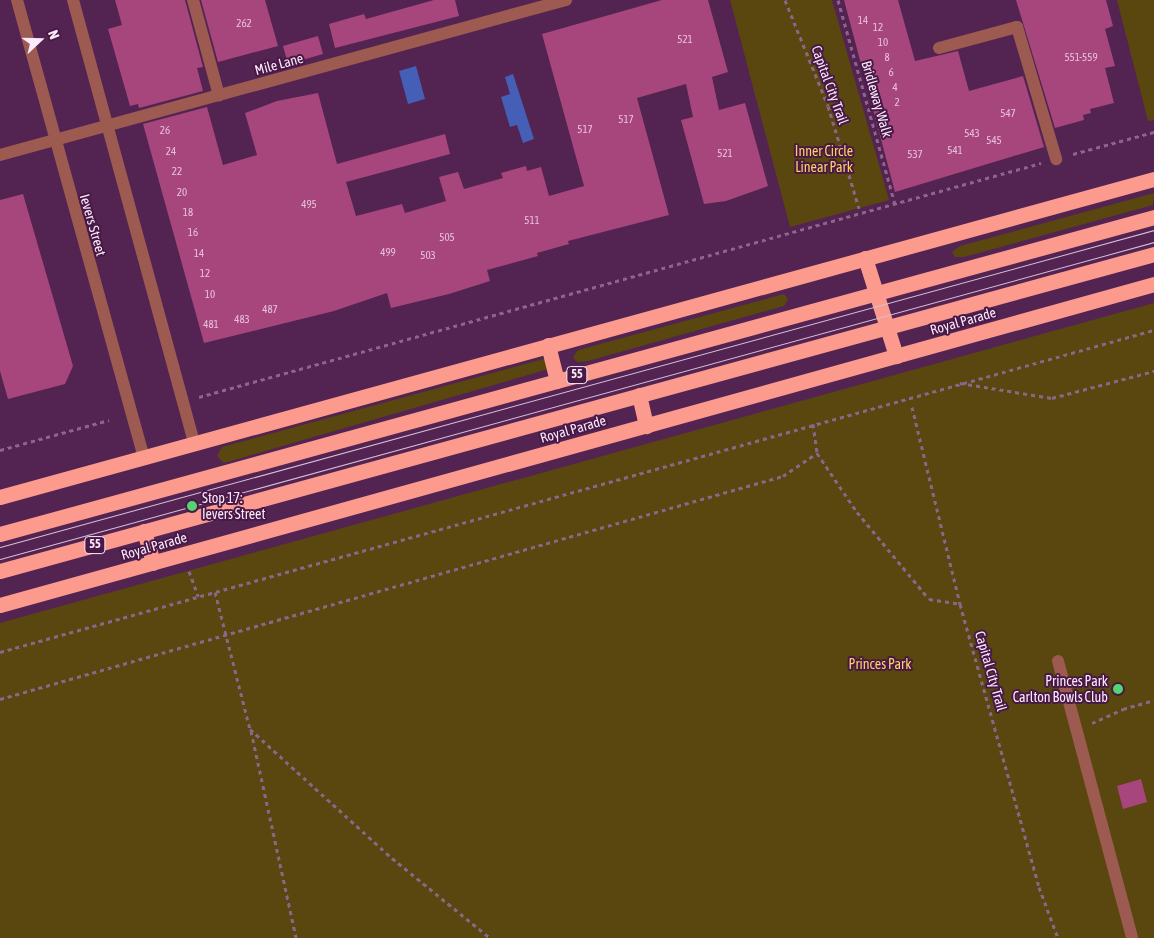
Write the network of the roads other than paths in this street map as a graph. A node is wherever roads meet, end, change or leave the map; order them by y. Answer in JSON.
{"nodes":[{"id":1,"x":17,"y":0,"type":"edge"},
{"id":2,"x":73,"y":0,"type":"edge"},
{"id":3,"x":193,"y":0,"type":"edge"},
{"id":4,"x":566,"y":0,"type":"edge"},
{"id":5,"x":939,"y":48,"type":"dead end"},
{"id":6,"x":219,"y":96,"type":"junction"},
{"id":7,"x":106,"y":127,"type":"junction"},
{"id":8,"x":53,"y":141,"type":"junction"},
{"id":9,"x":0,"y":155,"type":"edge"},
{"id":10,"x":1056,"y":159,"type":"road end"},
{"id":11,"x":1154,"y":179,"type":"edge"},
{"id":12,"x":1154,"y":217,"type":"edge"},
{"id":13,"x":1154,"y":254,"type":"edge"},
{"id":14,"x":865,"y":258,"type":"junction"},
{"id":15,"x":1154,"y":284,"type":"edge"},
{"id":16,"x":876,"y":293,"type":"junction"},
{"id":17,"x":887,"y":327,"type":"junction"},
{"id":18,"x":548,"y":345,"type":"junction"},
{"id":19,"x":896,"y":356,"type":"junction"},
{"id":20,"x":557,"y":381,"type":"junction"},
{"id":21,"x":639,"y":395,"type":"junction"},
{"id":22,"x":646,"y":426,"type":"junction"},
{"id":23,"x":194,"y":443,"type":"junction"},
{"id":24,"x":144,"y":457,"type":"junction"},
{"id":25,"x":0,"y":497,"type":"edge"},
{"id":26,"x":144,"y":531,"type":"junction"},
{"id":27,"x":0,"y":534,"type":"edge"},
{"id":28,"x":153,"y":563,"type":"junction"},
{"id":29,"x":0,"y":571,"type":"edge"},
{"id":30,"x":0,"y":605,"type":"edge"},
{"id":31,"x":1058,"y":661,"type":"dead end"},
{"id":32,"x":1132,"y":938,"type":"edge"}],
"edges":[{"from":1,"to":8,"type":"street","name":"Ievers Street"},
{"from":2,"to":7,"type":"street"},
{"from":3,"to":6,"type":"street"},
{"from":4,"to":6,"type":"street","name":"Mile Lane"},
{"from":5,"to":10,"type":"street"},
{"from":6,"to":7,"type":"street","name":"Mile Lane"},
{"from":7,"to":8,"type":"street","name":"Mile Lane"},
{"from":7,"to":23,"type":"street"},
{"from":8,"to":9,"type":"street","name":"Mile Lane"},
{"from":8,"to":24,"type":"street","name":"Ievers Street"},
{"from":11,"to":14,"type":"highway"},
{"from":12,"to":16,"type":"highway","number":"55"},
{"from":13,"to":17,"type":"highway","name":"Royal Parade","number":"55"},
{"from":14,"to":16,"type":"highway"},
{"from":14,"to":18,"type":"highway"},
{"from":15,"to":19,"type":"highway","name":"Royal Parade","number":"55"},
{"from":16,"to":17,"type":"highway"},
{"from":16,"to":20,"type":"highway","number":"55"},
{"from":17,"to":19,"type":"highway"},
{"from":17,"to":21,"type":"highway","name":"Royal Parade","number":"55"},
{"from":18,"to":20,"type":"highway"},
{"from":18,"to":23,"type":"highway"},
{"from":19,"to":22,"type":"highway","name":"Royal Parade","number":"55"},
{"from":20,"to":27,"type":"highway","number":"55"},
{"from":21,"to":22,"type":"highway"},
{"from":21,"to":26,"type":"highway","name":"Royal Parade","number":"55"},
{"from":22,"to":28,"type":"highway","name":"Royal Parade","number":"55"},
{"from":23,"to":24,"type":"highway"},
{"from":24,"to":25,"type":"highway"},
{"from":26,"to":28,"type":"highway"},
{"from":26,"to":29,"type":"highway","name":"Royal Parade","number":"55"},
{"from":28,"to":30,"type":"highway","name":"Royal Parade","number":"55"},
{"from":31,"to":32,"type":"street"}]}
